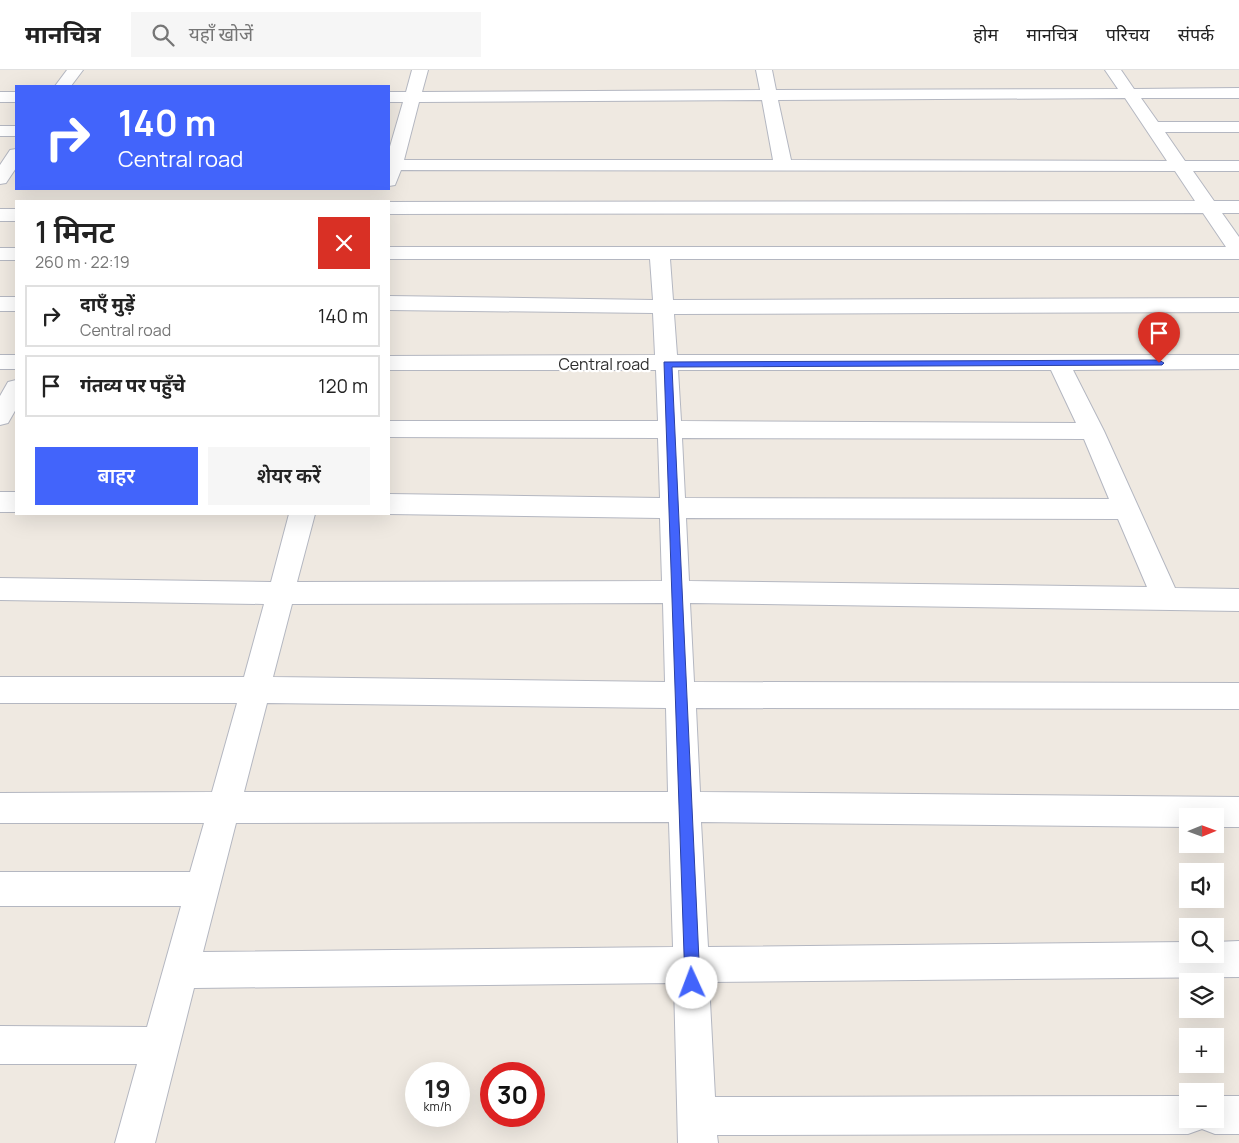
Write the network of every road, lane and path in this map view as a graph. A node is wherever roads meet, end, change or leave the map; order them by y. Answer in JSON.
{"nodes":[{"id":1,"x":75,"y":70,"type":"edge"},
{"id":2,"x":420,"y":70,"type":"edge"},
{"id":3,"x":764,"y":70,"type":"edge"},
{"id":4,"x":1112,"y":70,"type":"edge"},
{"id":5,"x":64,"y":85,"type":"edge"},
{"id":6,"x":1239,"y":92,"type":"edge"},
{"id":7,"x":1129,"y":93,"type":"junction"},
{"id":8,"x":769,"y":95,"type":"junction"},
{"id":9,"x":0,"y":97,"type":"edge"},
{"id":10,"x":15,"y":97,"type":"edge"},
{"id":11,"x":390,"y":97,"type":"edge"},
{"id":12,"x":412,"y":97,"type":"junction"},
{"id":13,"x":1239,"y":127,"type":"edge"},
{"id":14,"x":1154,"y":128,"type":"junction"},
{"id":15,"x":0,"y":131,"type":"edge"},
{"id":16,"x":15,"y":131,"type":"edge"},
{"id":17,"x":782,"y":165,"type":"junction"},
{"id":18,"x":1239,"y":166,"type":"edge"},
{"id":19,"x":1182,"y":167,"type":"junction"},
{"id":20,"x":390,"y":170,"type":"edge"},
{"id":21,"x":1239,"y":207,"type":"edge"},
{"id":22,"x":390,"y":208,"type":"edge"},
{"id":23,"x":1209,"y":208,"type":"junction"},
{"id":24,"x":0,"y":215,"type":"edge"},
{"id":25,"x":15,"y":215,"type":"edge"},
{"id":26,"x":1239,"y":252,"type":"edge"},
{"id":27,"x":390,"y":253,"type":"edge"},
{"id":28,"x":660,"y":253,"type":"junction"},
{"id":29,"x":0,"y":254,"type":"edge"},
{"id":30,"x":15,"y":254,"type":"edge"},
{"id":31,"x":390,"y":303,"type":"edge"},
{"id":32,"x":0,"y":304,"type":"edge"},
{"id":33,"x":15,"y":304,"type":"edge"},
{"id":34,"x":1239,"y":305,"type":"edge"},
{"id":35,"x":663,"y":307,"type":"junction"},
{"id":36,"x":0,"y":362,"type":"edge"},
{"id":37,"x":15,"y":362,"type":"edge"},
{"id":38,"x":1239,"y":362,"type":"edge"},
{"id":39,"x":390,"y":363,"type":"edge"},
{"id":40,"x":1059,"y":363,"type":"junction"},
{"id":41,"x":668,"y":364,"type":"junction"},
{"id":42,"x":15,"y":390,"type":"edge"},
{"id":43,"x":0,"y":417,"type":"edge"},
{"id":44,"x":0,"y":428,"type":"edge"},
{"id":45,"x":15,"y":428,"type":"edge"},
{"id":46,"x":390,"y":429,"type":"edge"},
{"id":47,"x":670,"y":431,"type":"junction"},
{"id":48,"x":1092,"y":431,"type":"junction"},
{"id":49,"x":0,"y":502,"type":"edge"},
{"id":50,"x":15,"y":502,"type":"edge"},
{"id":51,"x":390,"y":504,"type":"edge"},
{"id":52,"x":673,"y":508,"type":"junction"},
{"id":53,"x":1127,"y":509,"type":"junction"},
{"id":54,"x":302,"y":515,"type":"edge"},
{"id":55,"x":0,"y":589,"type":"edge"},
{"id":56,"x":676,"y":592,"type":"junction"},
{"id":57,"x":281,"y":593,"type":"junction"},
{"id":58,"x":1166,"y":599,"type":"junction"},
{"id":59,"x":1239,"y":600,"type":"edge"},
{"id":60,"x":0,"y":690,"type":"edge"},
{"id":61,"x":256,"y":690,"type":"junction"},
{"id":62,"x":680,"y":695,"type":"junction"},
{"id":63,"x":1239,"y":696,"type":"edge"},
{"id":64,"x":224,"y":807,"type":"junction"},
{"id":65,"x":685,"y":807,"type":"junction"},
{"id":66,"x":0,"y":808,"type":"edge"},
{"id":67,"x":1239,"y":812,"type":"edge"},
{"id":68,"x":0,"y":889,"type":"edge"},
{"id":69,"x":203,"y":889,"type":"junction"},
{"id":70,"x":1239,"y":959,"type":"edge"},
{"id":71,"x":692,"y":964,"type":"junction"},
{"id":72,"x":181,"y":970,"type":"junction"},
{"id":73,"x":0,"y":1045,"type":"edge"},
{"id":74,"x":162,"y":1046,"type":"junction"},
{"id":75,"x":1179,"y":1115,"type":"edge"},
{"id":76,"x":1224,"y":1115,"type":"edge"},
{"id":77,"x":1239,"y":1115,"type":"edge"},
{"id":78,"x":698,"y":1130,"type":"edge"},
{"id":79,"x":135,"y":1143,"type":"edge"}],
"edges":[{"from":1,"to":5,"type":"street"},
{"from":2,"to":12,"type":"street"},
{"from":3,"to":8,"type":"street"},
{"from":4,"to":7,"type":"street"},
{"from":6,"to":7,"type":"street"},
{"from":7,"to":8,"type":"street"},
{"from":7,"to":14,"type":"street"},
{"from":8,"to":12,"type":"street"},
{"from":8,"to":17,"type":"street"},
{"from":9,"to":10,"type":"street"},
{"from":11,"to":12,"type":"street"},
{"from":12,"to":20,"type":"street"},
{"from":13,"to":14,"type":"street"},
{"from":14,"to":19,"type":"street"},
{"from":15,"to":16,"type":"street"},
{"from":17,"to":19,"type":"street"},
{"from":17,"to":20,"type":"street"},
{"from":18,"to":19,"type":"street"},
{"from":19,"to":23,"type":"street"},
{"from":21,"to":23,"type":"street"},
{"from":22,"to":23,"type":"street"},
{"from":23,"to":26,"type":"street"},
{"from":24,"to":25,"type":"street"},
{"from":26,"to":28,"type":"street"},
{"from":27,"to":28,"type":"street"},
{"from":28,"to":35,"type":"street"},
{"from":29,"to":30,"type":"street"},
{"from":31,"to":35,"type":"street"},
{"from":32,"to":33,"type":"street"},
{"from":34,"to":35,"type":"street"},
{"from":35,"to":41,"type":"street"},
{"from":36,"to":37,"type":"street"},
{"from":38,"to":40,"type":"street","name":"Central road"},
{"from":39,"to":41,"type":"street","name":"Central road"},
{"from":40,"to":41,"type":"street","name":"Central road"},
{"from":40,"to":48,"type":"street"},
{"from":41,"to":47,"type":"street"},
{"from":42,"to":43,"type":"street"},
{"from":44,"to":45,"type":"street"},
{"from":46,"to":47,"type":"street"},
{"from":47,"to":48,"type":"street"},
{"from":47,"to":52,"type":"street"},
{"from":48,"to":53,"type":"street"},
{"from":49,"to":50,"type":"street"},
{"from":51,"to":52,"type":"street"},
{"from":52,"to":53,"type":"street"},
{"from":52,"to":56,"type":"street"},
{"from":53,"to":58,"type":"street"},
{"from":54,"to":57,"type":"street"},
{"from":55,"to":57,"type":"street"},
{"from":56,"to":57,"type":"street"},
{"from":56,"to":58,"type":"street"},
{"from":56,"to":62,"type":"street"},
{"from":57,"to":61,"type":"street"},
{"from":58,"to":59,"type":"street"},
{"from":60,"to":61,"type":"street"},
{"from":61,"to":62,"type":"street"},
{"from":61,"to":64,"type":"street"},
{"from":62,"to":63,"type":"street"},
{"from":62,"to":65,"type":"street"},
{"from":64,"to":65,"type":"street"},
{"from":64,"to":66,"type":"street"},
{"from":64,"to":69,"type":"street"},
{"from":65,"to":67,"type":"street"},
{"from":65,"to":71,"type":"street"},
{"from":68,"to":69,"type":"street"},
{"from":69,"to":72,"type":"street"},
{"from":70,"to":71,"type":"street"},
{"from":71,"to":72,"type":"street"},
{"from":71,"to":78,"type":"street"},
{"from":72,"to":74,"type":"street"},
{"from":73,"to":74,"type":"street"},
{"from":74,"to":79,"type":"street"},
{"from":75,"to":78,"type":"street"},
{"from":76,"to":77,"type":"street"}]}
